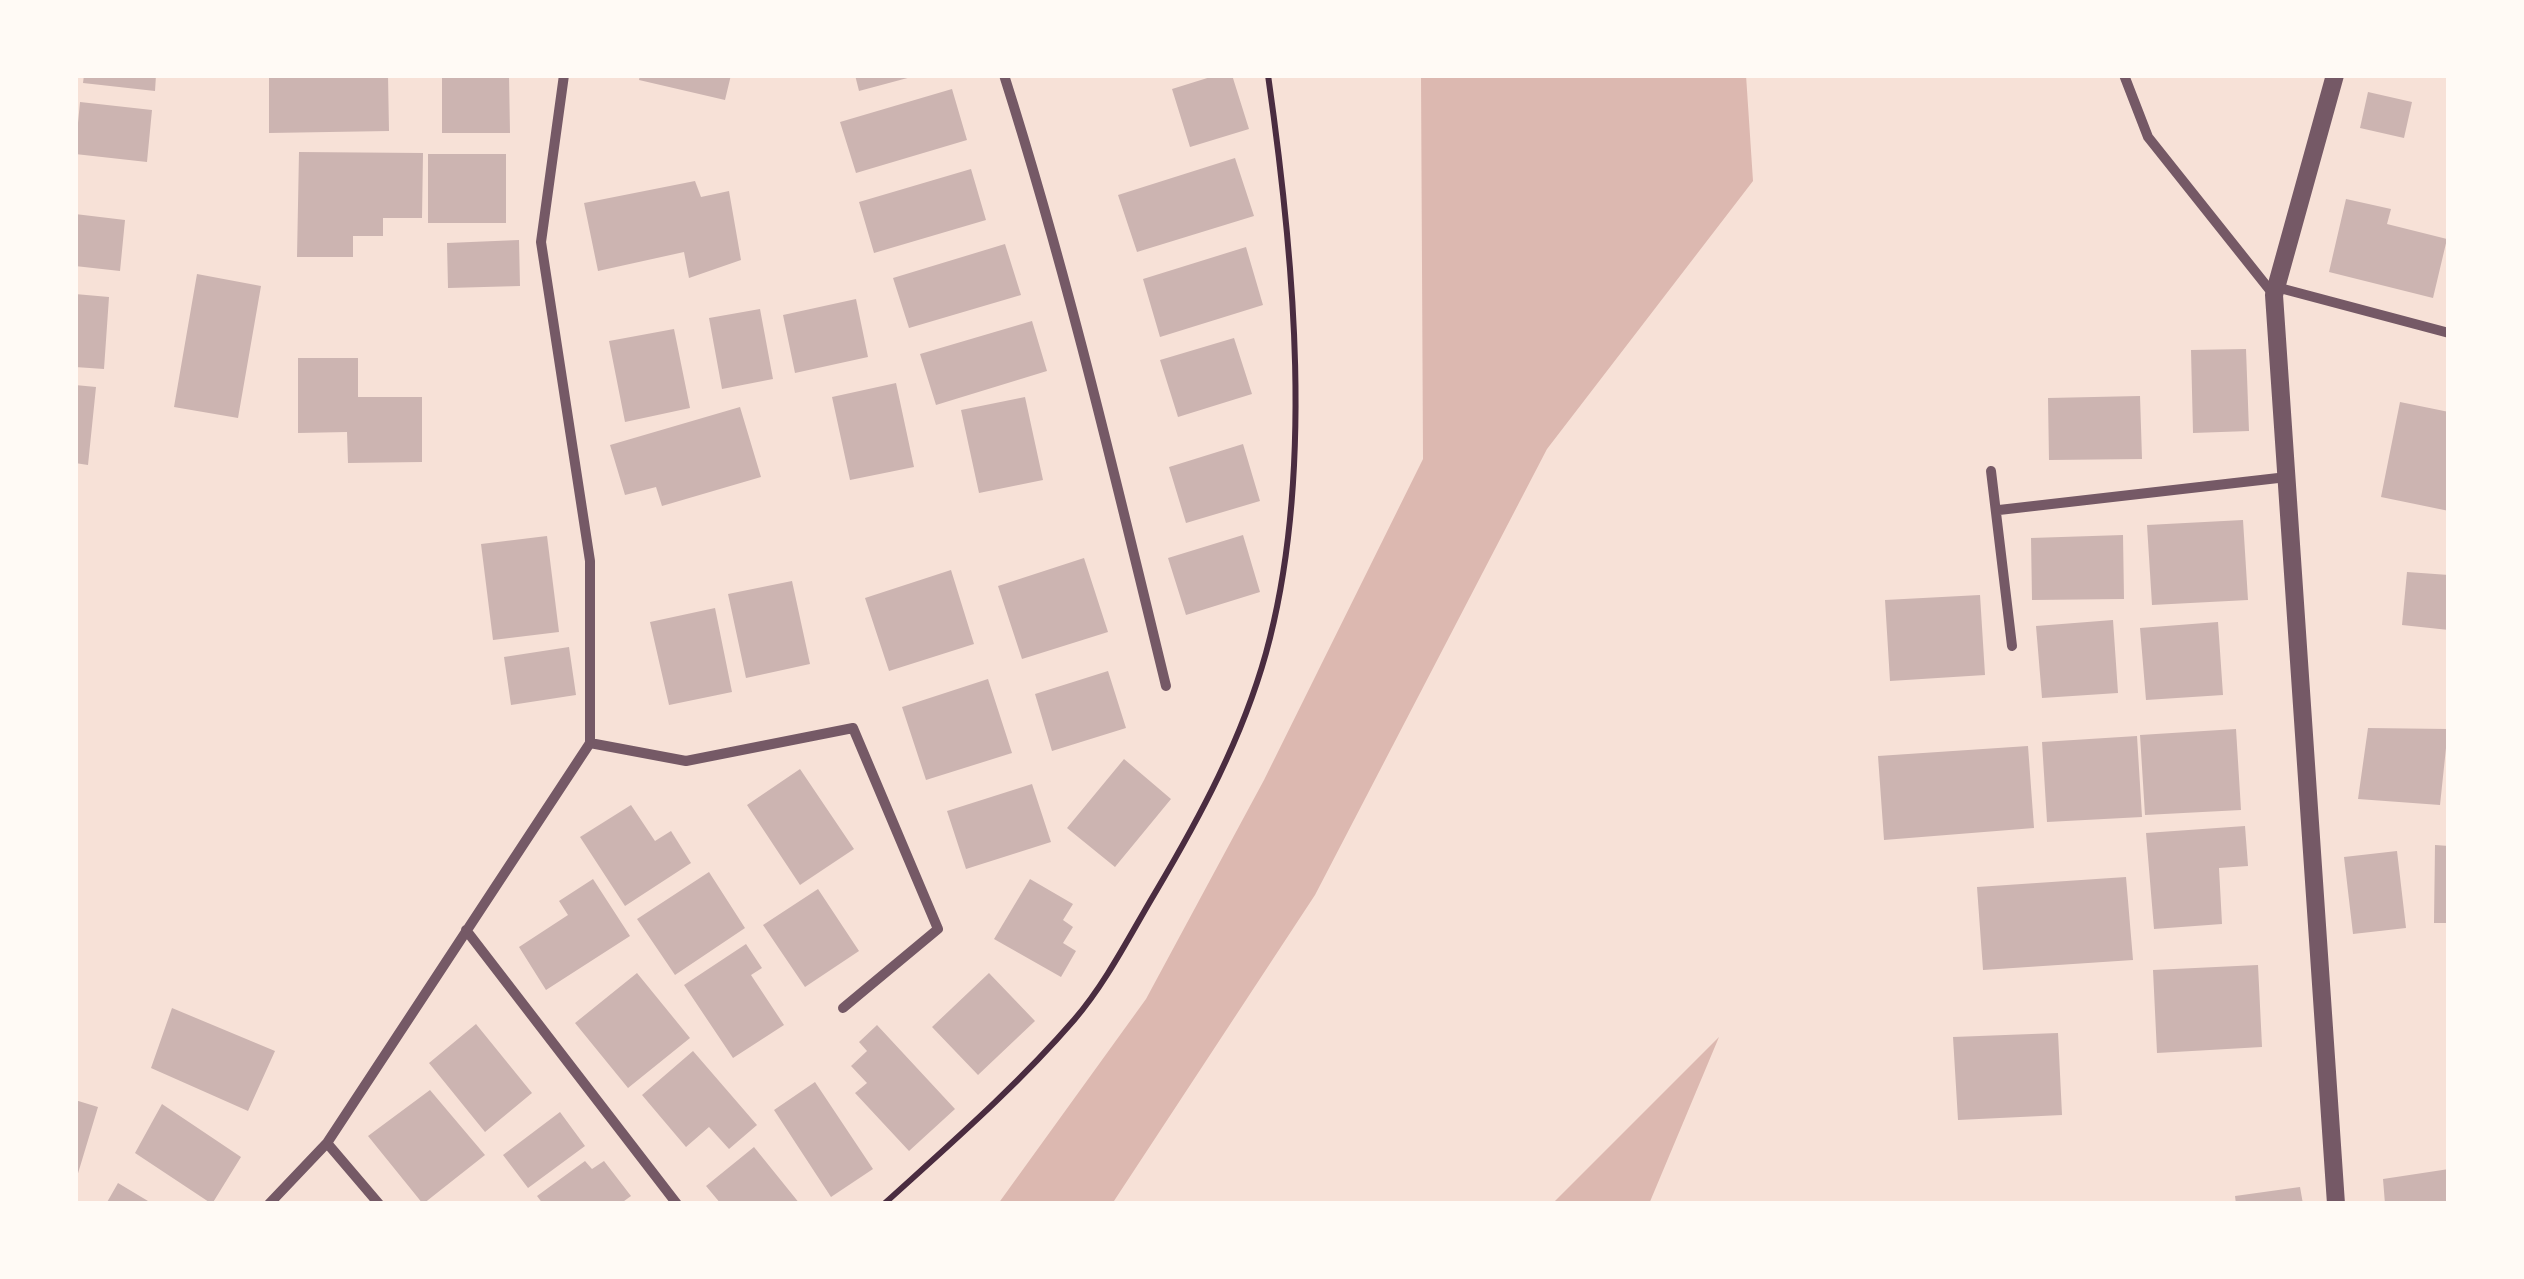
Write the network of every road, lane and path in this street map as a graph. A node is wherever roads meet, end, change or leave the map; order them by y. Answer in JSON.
{"nodes":[{"id":1,"x":564,"y":75,"type":"edge"},
{"id":2,"x":1004,"y":75,"type":"edge"},
{"id":3,"x":2124,"y":75,"type":"edge"},
{"id":4,"x":2336,"y":75,"type":"edge"},
{"id":5,"x":2275,"y":291,"type":"junction"},
{"id":6,"x":2449,"y":333,"type":"edge"},
{"id":7,"x":1992,"y":471,"type":"dead end"},
{"id":8,"x":2287,"y":478,"type":"junction"},
{"id":9,"x":1999,"y":510,"type":"junction"},
{"id":10,"x":2012,"y":646,"type":"dead end"},
{"id":11,"x":1166,"y":686,"type":"dead end"},
{"id":12,"x":590,"y":742,"type":"junction"},
{"id":13,"x":466,"y":930,"type":"junction"},
{"id":14,"x":843,"y":1008,"type":"dead end"},
{"id":15,"x":327,"y":1143,"type":"junction"},
{"id":16,"x":270,"y":1204,"type":"edge"},
{"id":17,"x":380,"y":1204,"type":"edge"},
{"id":18,"x":677,"y":1204,"type":"edge"},
{"id":19,"x":2336,"y":1204,"type":"edge"}],
"edges":[{"from":1,"to":12,"type":"street"},
{"from":2,"to":11,"type":"street"},
{"from":3,"to":5,"type":"street"},
{"from":4,"to":5,"type":"street"},
{"from":5,"to":6,"type":"street"},
{"from":5,"to":8,"type":"street"},
{"from":7,"to":9,"type":"street"},
{"from":8,"to":9,"type":"street"},
{"from":8,"to":19,"type":"street"},
{"from":9,"to":10,"type":"street"},
{"from":12,"to":13,"type":"street"},
{"from":12,"to":14,"type":"street"},
{"from":13,"to":15,"type":"street"},
{"from":13,"to":18,"type":"street"},
{"from":15,"to":16,"type":"street"},
{"from":15,"to":17,"type":"street"}]}
